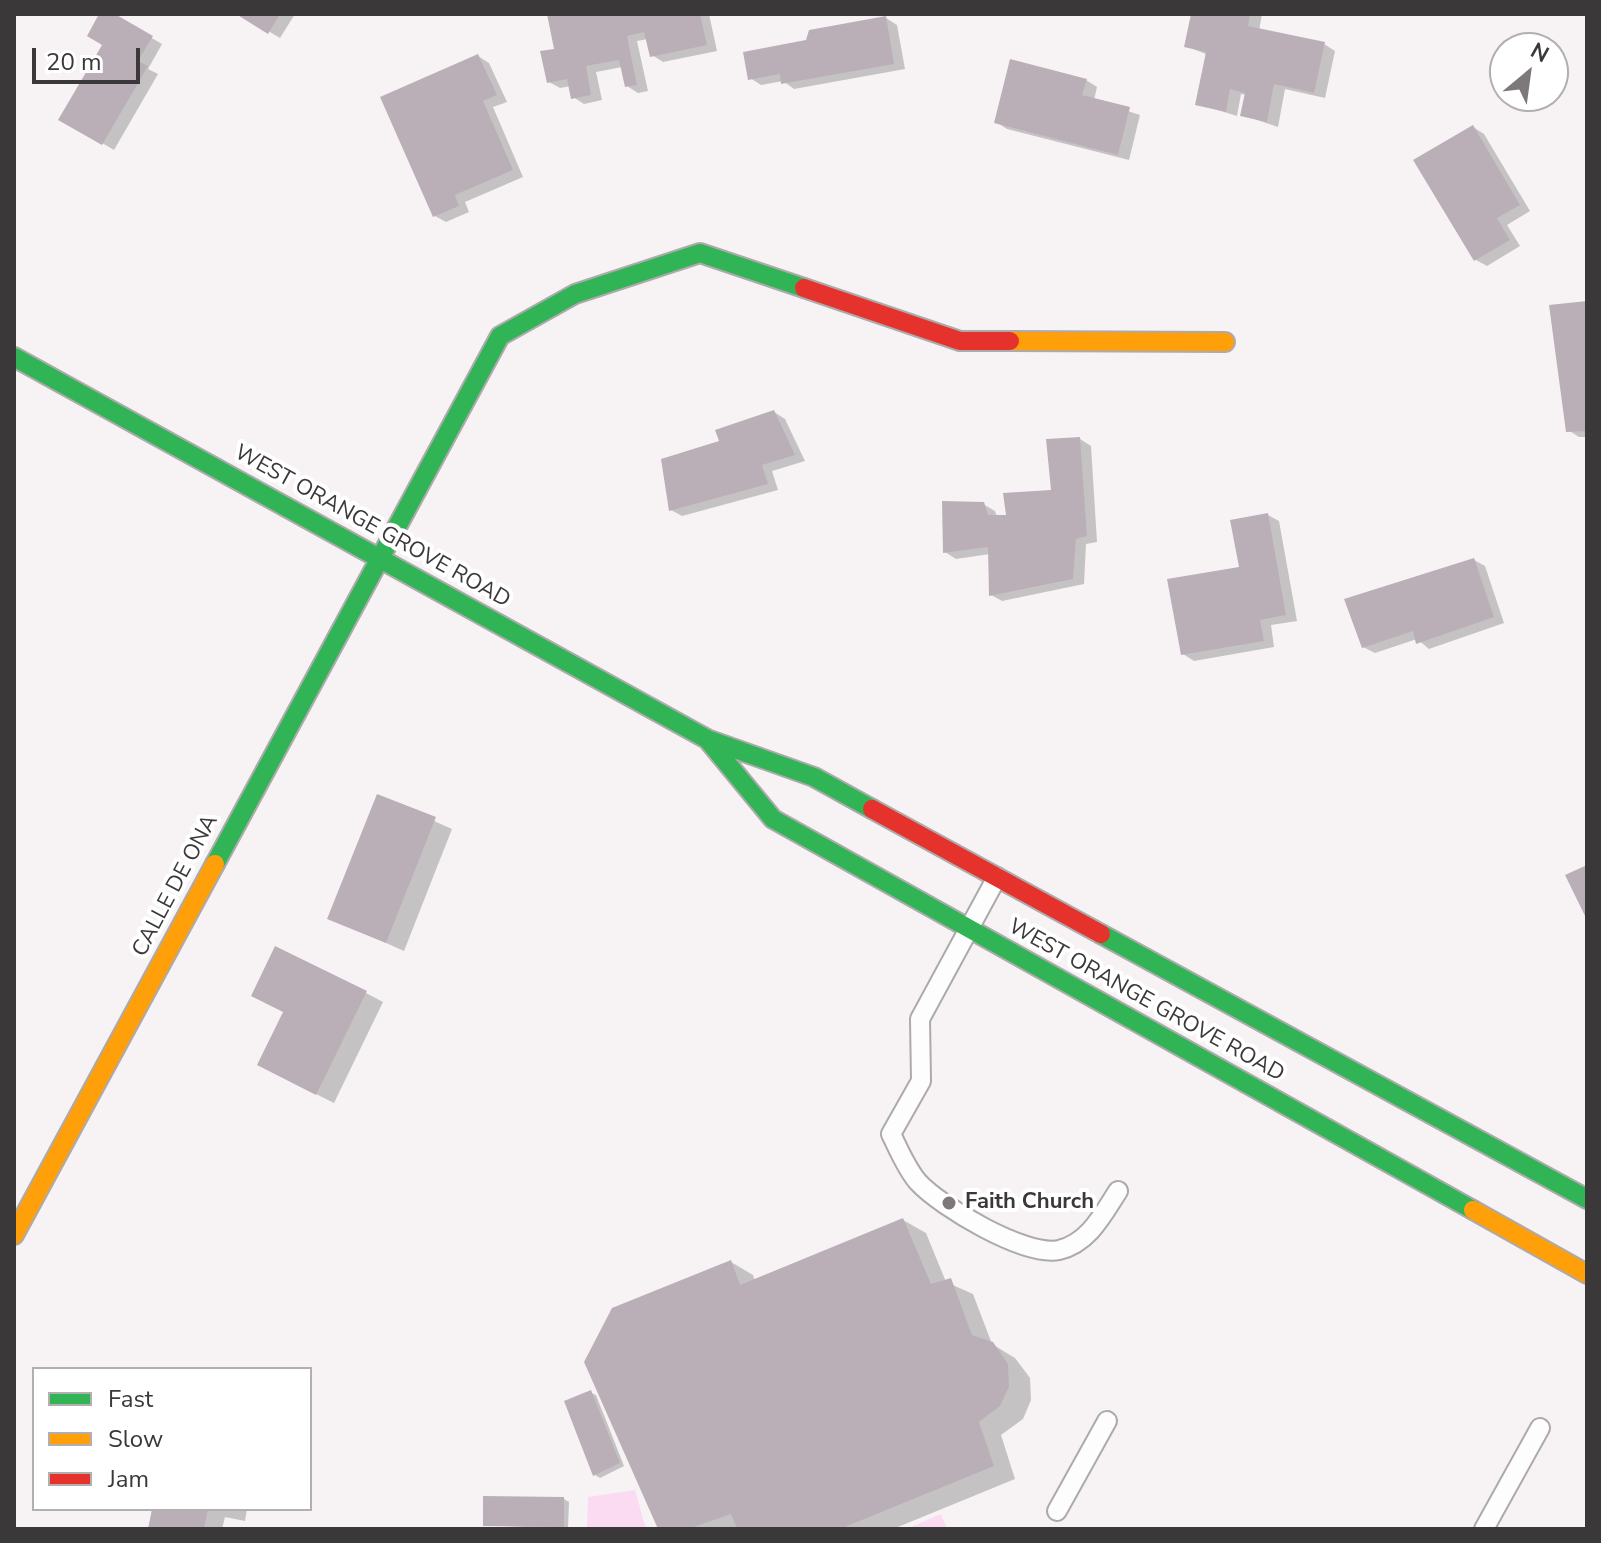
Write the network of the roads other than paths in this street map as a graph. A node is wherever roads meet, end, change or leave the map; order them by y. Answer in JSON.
{"nodes":[{"id":1,"x":1225,"y":342,"type":"dead end"},
{"id":2,"x":14,"y":357,"type":"edge"},
{"id":3,"x":381,"y":559,"type":"junction"},
{"id":4,"x":707,"y":739,"type":"junction"},
{"id":5,"x":997,"y":877,"type":"junction"},
{"id":6,"x":969,"y":929,"type":"junction"},
{"id":7,"x":1118,"y":1191,"type":"dead end"},
{"id":8,"x":1587,"y":1199,"type":"edge"},
{"id":9,"x":14,"y":1235,"type":"edge"},
{"id":10,"x":1587,"y":1274,"type":"edge"},
{"id":11,"x":1107,"y":1421,"type":"dead end"},
{"id":12,"x":1540,"y":1428,"type":"dead end"},
{"id":13,"x":1057,"y":1511,"type":"dead end"},
{"id":14,"x":1484,"y":1529,"type":"edge"}],
"edges":[{"from":1,"to":3,"type":"main road","name":"CALLE DE ONA"},
{"from":2,"to":3,"type":"main road","name":"WEST ORANGE GROVE ROAD"},
{"from":3,"to":4,"type":"main road","name":"WEST ORANGE GROVE ROAD"},
{"from":3,"to":9,"type":"main road","name":"CALLE DE ONA"},
{"from":4,"to":5,"type":"main road","name":"WEST ORANGE GROVE ROAD"},
{"from":4,"to":6,"type":"main road","name":"WEST ORANGE GROVE ROAD"},
{"from":5,"to":6,"type":"lane"},
{"from":5,"to":8,"type":"main road","name":"WEST ORANGE GROVE ROAD"},
{"from":6,"to":7,"type":"lane"},
{"from":6,"to":10,"type":"main road","name":"WEST ORANGE GROVE ROAD"},
{"from":11,"to":13,"type":"lane"},
{"from":12,"to":14,"type":"lane"}]}
